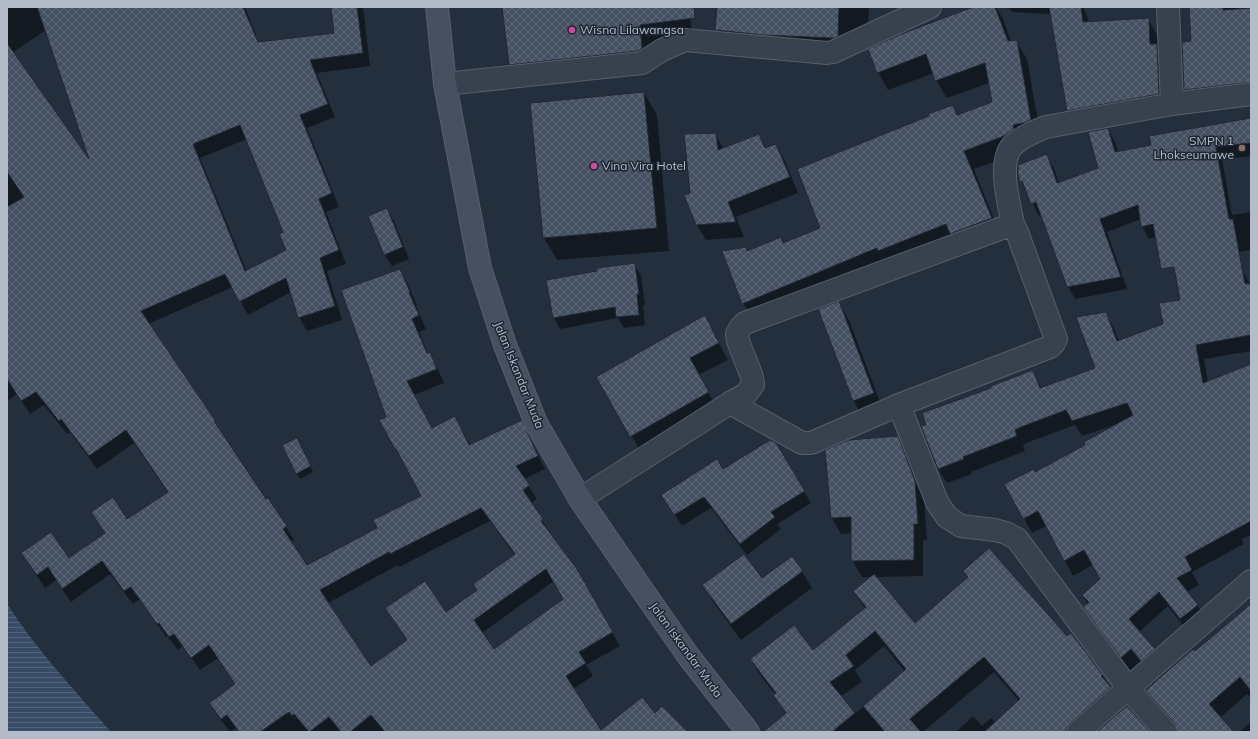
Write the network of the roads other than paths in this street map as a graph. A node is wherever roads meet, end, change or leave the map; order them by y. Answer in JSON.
{"nodes":[{"id":1,"x":437,"y":7,"type":"edge"},
{"id":2,"x":930,"y":7,"type":"edge"},
{"id":3,"x":1168,"y":7,"type":"edge"},
{"id":4,"x":445,"y":84,"type":"junction"},
{"id":5,"x":1251,"y":94,"type":"edge"},
{"id":6,"x":1172,"y":104,"type":"junction"},
{"id":7,"x":1013,"y":224,"type":"junction"},
{"id":8,"x":730,"y":403,"type":"junction"},
{"id":9,"x":899,"y":405,"type":"junction"},
{"id":10,"x":580,"y":499,"type":"junction"},
{"id":11,"x":1251,"y":581,"type":"edge"},
{"id":12,"x":1128,"y":689,"type":"junction"},
{"id":13,"x":748,"y":732,"type":"edge"},
{"id":14,"x":1078,"y":732,"type":"edge"},
{"id":15,"x":1166,"y":732,"type":"edge"}],
"edges":[{"from":1,"to":4,"type":"street","name":"Jalan Iskandar Muda"},
{"from":2,"to":4,"type":"street"},
{"from":3,"to":6,"type":"street"},
{"from":4,"to":10,"type":"street","name":"Jalan Iskandar Muda"},
{"from":5,"to":6,"type":"street"},
{"from":6,"to":7,"type":"street"},
{"from":7,"to":8,"type":"street"},
{"from":7,"to":9,"type":"street"},
{"from":8,"to":9,"type":"street"},
{"from":8,"to":10,"type":"street"},
{"from":9,"to":12,"type":"street"},
{"from":10,"to":13,"type":"street","name":"Jalan Iskandar Muda"},
{"from":11,"to":12,"type":"street"},
{"from":12,"to":14,"type":"street"},
{"from":12,"to":15,"type":"street"}]}
